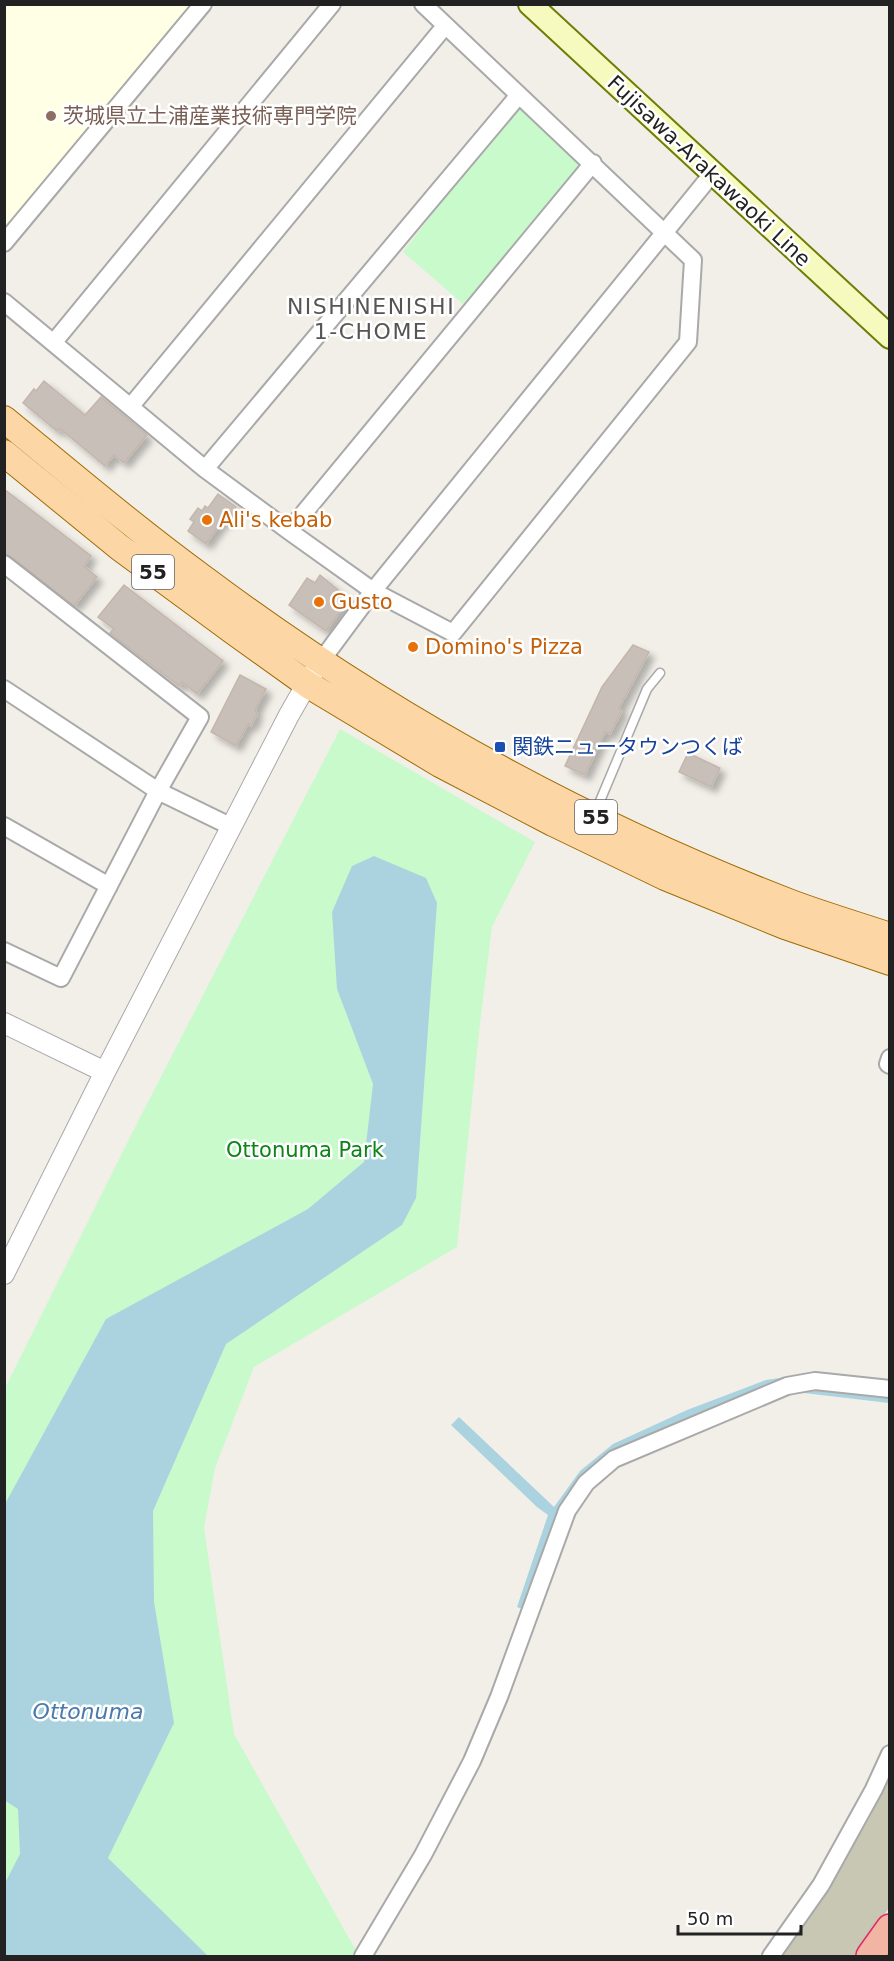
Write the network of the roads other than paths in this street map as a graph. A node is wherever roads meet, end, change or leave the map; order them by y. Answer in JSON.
{"nodes":[{"id":1,"x":203,"y":4,"type":"edge"},
{"id":2,"x":332,"y":4,"type":"edge"},
{"id":3,"x":423,"y":4,"type":"edge"},
{"id":4,"x":541,"y":8,"type":"edge"},
{"id":5,"x":445,"y":26,"type":"junction"},
{"id":6,"x":519,"y":94,"type":"junction"},
{"id":7,"x":593,"y":163,"type":"junction"},
{"id":8,"x":712,"y":174,"type":"junction"},
{"id":9,"x":665,"y":231,"type":"junction"},
{"id":10,"x":4,"y":243,"type":"edge"},
{"id":11,"x":4,"y":302,"type":"edge"},
{"id":12,"x":890,"y":337,"type":"edge"},
{"id":13,"x":54,"y":342,"type":"junction"},
{"id":14,"x":131,"y":406,"type":"junction"},
{"id":15,"x":4,"y":419,"type":"edge"},
{"id":16,"x":4,"y":453,"type":"edge"},
{"id":17,"x":205,"y":469,"type":"junction"},
{"id":18,"x":289,"y":531,"type":"junction"},
{"id":19,"x":4,"y":564,"type":"edge"},
{"id":20,"x":373,"y":591,"type":"junction"},
{"id":21,"x":321,"y":661,"type":"junction"},
{"id":22,"x":660,"y":673,"type":"dead end"},
{"id":23,"x":307,"y":684,"type":"junction"},
{"id":24,"x":4,"y":689,"type":"edge"},
{"id":25,"x":158,"y":791,"type":"junction"},
{"id":26,"x":593,"y":816,"type":"junction"},
{"id":27,"x":4,"y":826,"type":"edge"},
{"id":28,"x":232,"y":827,"type":"junction"},
{"id":29,"x":109,"y":886,"type":"junction"},
{"id":30,"x":890,"y":936,"type":"edge"},
{"id":31,"x":4,"y":951,"type":"edge"},
{"id":32,"x":890,"y":962,"type":"edge"},
{"id":33,"x":4,"y":1023,"type":"edge"},
{"id":34,"x":890,"y":1059,"type":"edge"},
{"id":35,"x":890,"y":1065,"type":"edge"},
{"id":36,"x":105,"y":1072,"type":"junction"},
{"id":37,"x":4,"y":1274,"type":"edge"},
{"id":38,"x":890,"y":1389,"type":"edge"},
{"id":39,"x":890,"y":1754,"type":"edge"},
{"id":40,"x":890,"y":1928,"type":"edge"},
{"id":41,"x":366,"y":1954,"type":"edge"},
{"id":42,"x":771,"y":1956,"type":"edge"},
{"id":43,"x":870,"y":1956,"type":"edge"}],
"edges":[{"from":1,"to":10,"type":"street"},
{"from":2,"to":13,"type":"street"},
{"from":3,"to":5,"type":"street"},
{"from":4,"to":8,"type":"main road","name":"Fujisawa-Arakawaoki Line"},
{"from":5,"to":6,"type":"street"},
{"from":5,"to":14,"type":"street"},
{"from":6,"to":7,"type":"street"},
{"from":6,"to":17,"type":"street"},
{"from":7,"to":9,"type":"street"},
{"from":7,"to":18,"type":"street"},
{"from":8,"to":9,"type":"street"},
{"from":8,"to":12,"type":"main road","name":"Fujisawa-Arakawaoki Line"},
{"from":9,"to":20,"type":"street"},
{"from":9,"to":20,"type":"street"},
{"from":11,"to":13,"type":"street"},
{"from":13,"to":14,"type":"street"},
{"from":14,"to":17,"type":"street"},
{"from":15,"to":21,"type":"main road","number":"55"},
{"from":16,"to":23,"type":"main road","number":"55"},
{"from":17,"to":18,"type":"street"},
{"from":18,"to":20,"type":"street"},
{"from":19,"to":25,"type":"street"},
{"from":20,"to":21,"type":"street"},
{"from":21,"to":23,"type":"street"},
{"from":21,"to":26,"type":"main road","number":"55"},
{"from":22,"to":26,"type":"lane"},
{"from":23,"to":28,"type":"street"},
{"from":23,"to":32,"type":"main road","number":"55"},
{"from":24,"to":25,"type":"street"},
{"from":25,"to":28,"type":"street"},
{"from":25,"to":29,"type":"street"},
{"from":26,"to":30,"type":"main road","number":"55"},
{"from":27,"to":29,"type":"street"},
{"from":28,"to":36,"type":"street"},
{"from":29,"to":31,"type":"street"},
{"from":33,"to":36,"type":"street"},
{"from":34,"to":35,"type":"street"},
{"from":36,"to":37,"type":"street"},
{"from":38,"to":41,"type":"street"},
{"from":39,"to":42,"type":"street"},
{"from":40,"to":43,"type":"highway"}]}
